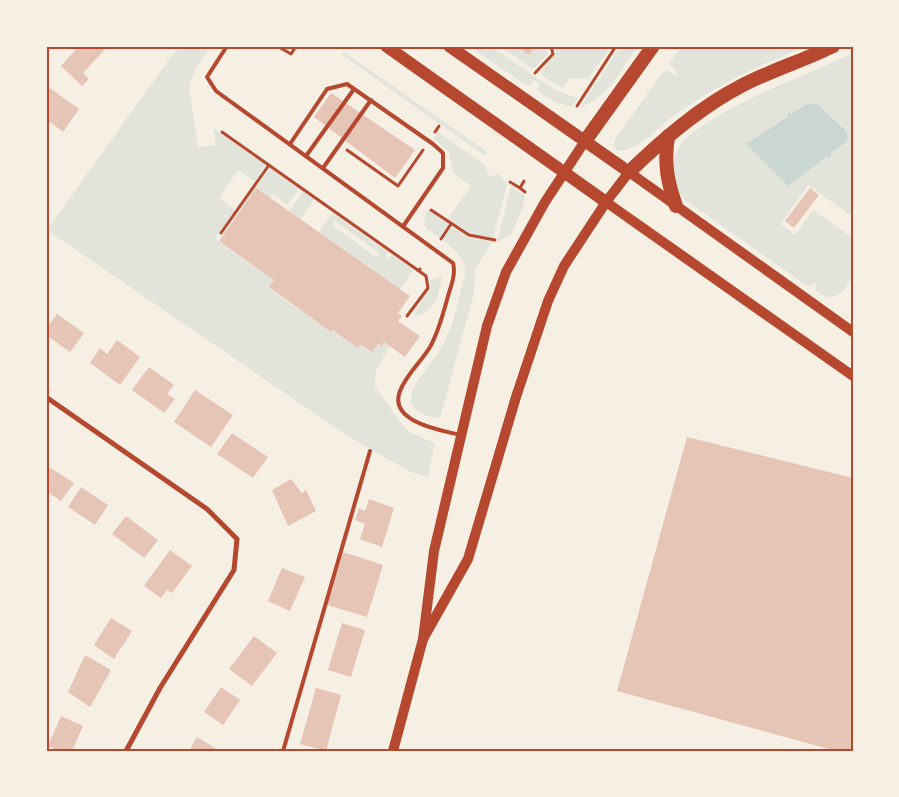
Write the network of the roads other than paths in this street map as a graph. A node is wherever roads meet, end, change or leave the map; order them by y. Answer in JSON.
{"nodes":[{"id":1,"x":227,"y":46,"type":"edge"},
{"id":2,"x":386,"y":46,"type":"edge"},
{"id":3,"x":450,"y":46,"type":"edge"},
{"id":4,"x":653,"y":46,"type":"edge"},
{"id":5,"x":833,"y":46,"type":"edge"},
{"id":6,"x":354,"y":89,"type":"junction"},
{"id":7,"x":371,"y":100,"type":"junction"},
{"id":8,"x":668,"y":136,"type":"junction"},
{"id":9,"x":585,"y":141,"type":"junction"},
{"id":10,"x":290,"y":144,"type":"junction"},
{"id":11,"x":306,"y":156,"type":"junction"},
{"id":12,"x":323,"y":168,"type":"junction"},
{"id":13,"x":563,"y":172,"type":"junction"},
{"id":14,"x":629,"y":172,"type":"junction"},
{"id":15,"x":606,"y":202,"type":"junction"},
{"id":16,"x":676,"y":206,"type":"junction"},
{"id":17,"x":404,"y":226,"type":"junction"},
{"id":18,"x":853,"y":332,"type":"edge"},
{"id":19,"x":853,"y":376,"type":"edge"},
{"id":20,"x":46,"y":397,"type":"edge"},
{"id":21,"x":460,"y":435,"type":"junction"},
{"id":22,"x":370,"y":451,"type":"dead end"},
{"id":23,"x":423,"y":639,"type":"junction"},
{"id":24,"x":126,"y":751,"type":"edge"},
{"id":25,"x":283,"y":751,"type":"edge"},
{"id":26,"x":393,"y":751,"type":"edge"}],
"edges":[{"from":1,"to":10,"type":"lane"},
{"from":2,"to":13,"type":"main road"},
{"from":3,"to":9,"type":"main road"},
{"from":4,"to":9,"type":"highway"},
{"from":5,"to":8,"type":"highway"},
{"from":6,"to":7,"type":"lane"},
{"from":6,"to":10,"type":"lane"},
{"from":6,"to":11,"type":"lane"},
{"from":7,"to":12,"type":"lane"},
{"from":7,"to":17,"type":"lane"},
{"from":8,"to":14,"type":"highway"},
{"from":8,"to":16,"type":"highway"},
{"from":9,"to":13,"type":"main road"},
{"from":9,"to":14,"type":"main road"},
{"from":10,"to":11,"type":"lane"},
{"from":11,"to":12,"type":"lane"},
{"from":12,"to":17,"type":"lane"},
{"from":13,"to":15,"type":"main road"},
{"from":13,"to":21,"type":"main road"},
{"from":14,"to":15,"type":"main road"},
{"from":14,"to":16,"type":"main road"},
{"from":15,"to":19,"type":"main road"},
{"from":15,"to":23,"type":"main road"},
{"from":16,"to":18,"type":"main road"},
{"from":17,"to":21,"type":"lane"},
{"from":20,"to":24,"type":"street"},
{"from":21,"to":23,"type":"main road"},
{"from":22,"to":25,"type":"lane"},
{"from":23,"to":26,"type":"main road"}]}
